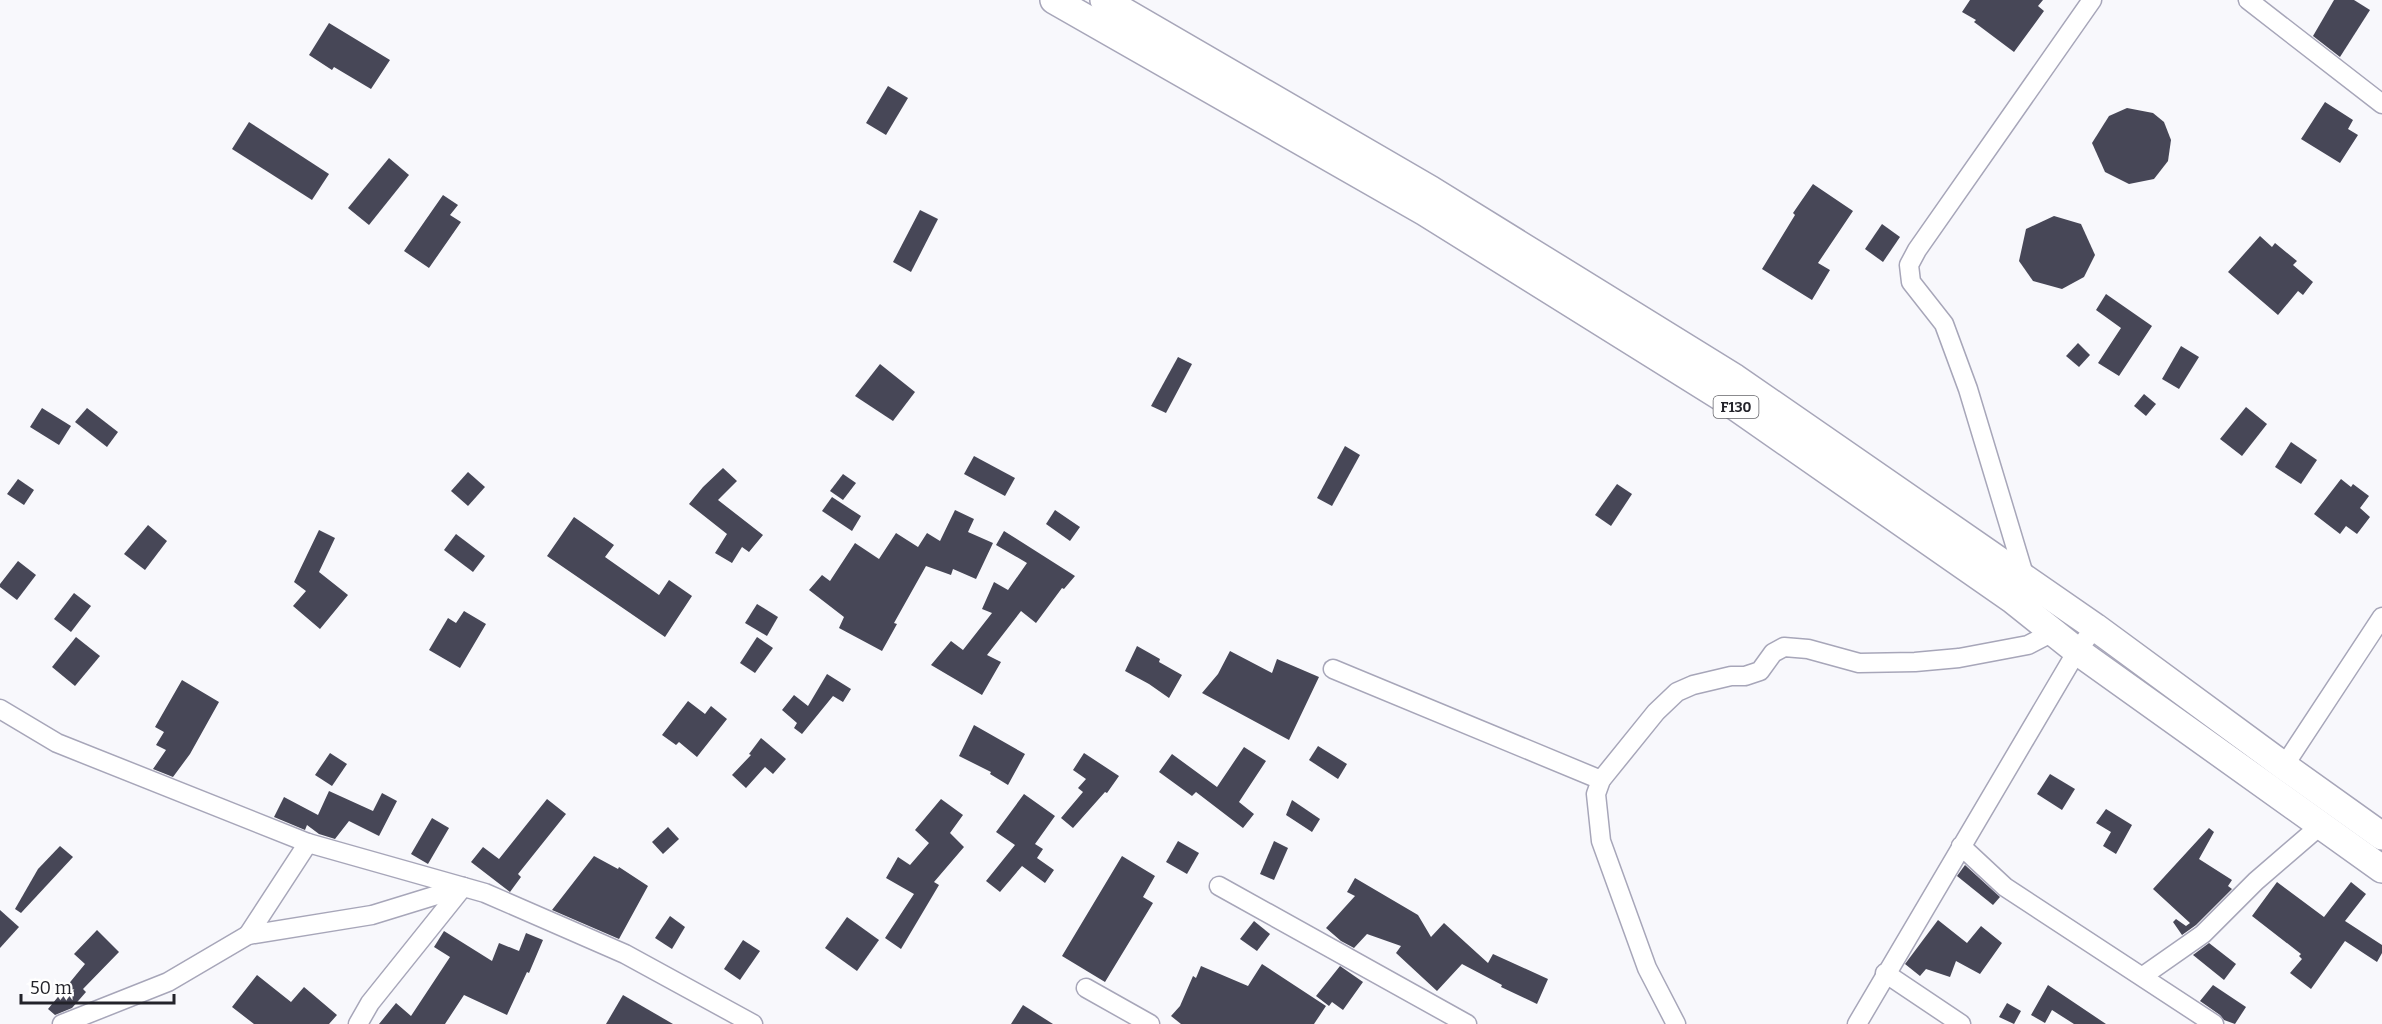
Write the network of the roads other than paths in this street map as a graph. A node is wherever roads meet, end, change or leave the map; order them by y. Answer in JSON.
{"nodes":[{"id":1,"x":1054,"y":0,"type":"edge"},
{"id":2,"x":1104,"y":0,"type":"edge"},
{"id":3,"x":2092,"y":0,"type":"edge"},
{"id":4,"x":2248,"y":0,"type":"edge"},
{"id":5,"x":2382,"y":104,"type":"edge"},
{"id":6,"x":2025,"y":578,"type":"junction"},
{"id":7,"x":2382,"y":617,"type":"edge"},
{"id":8,"x":2095,"y":627,"type":"junction"},
{"id":9,"x":2053,"y":632,"type":"junction"},
{"id":10,"x":2077,"y":651,"type":"junction"},
{"id":11,"x":1333,"y":669,"type":"dead end"},
{"id":12,"x":0,"y":709,"type":"edge"},
{"id":13,"x":2284,"y":766,"type":"junction"},
{"id":14,"x":1601,"y":780,"type":"junction"},
{"id":15,"x":2321,"y":825,"type":"junction"},
{"id":16,"x":2382,"y":836,"type":"edge"},
{"id":17,"x":308,"y":843,"type":"junction"},
{"id":18,"x":1961,"y":846,"type":"junction"},
{"id":19,"x":2382,"y":869,"type":"edge"},
{"id":20,"x":1219,"y":886,"type":"dead end"},
{"id":21,"x":463,"y":887,"type":"junction"},
{"id":22,"x":248,"y":935,"type":"junction"},
{"id":23,"x":1885,"y":973,"type":"junction"},
{"id":24,"x":2143,"y":976,"type":"junction"},
{"id":25,"x":1086,"y":988,"type":"dead end"},
{"id":26,"x":62,"y":1024,"type":"edge"},
{"id":27,"x":358,"y":1024,"type":"edge"},
{"id":28,"x":753,"y":1024,"type":"edge"},
{"id":29,"x":1150,"y":1024,"type":"edge"},
{"id":30,"x":1467,"y":1024,"type":"edge"},
{"id":31,"x":1676,"y":1024,"type":"edge"},
{"id":32,"x":1857,"y":1024,"type":"edge"},
{"id":33,"x":1962,"y":1024,"type":"edge"},
{"id":34,"x":2214,"y":1024,"type":"edge"}],
"edges":[{"from":1,"to":9,"type":"main road","number":"F130"},
{"from":2,"to":6,"type":"main road","number":"F130"},
{"from":3,"to":6,"type":"street"},
{"from":4,"to":5,"type":"street"},
{"from":6,"to":8,"type":"main road","number":"F130"},
{"from":7,"to":13,"type":"street"},
{"from":8,"to":10,"type":"street"},
{"from":8,"to":13,"type":"main road","number":"F130"},
{"from":9,"to":10,"type":"main road","number":"F130"},
{"from":9,"to":14,"type":"street"},
{"from":10,"to":15,"type":"main road","number":"F130"},
{"from":10,"to":18,"type":"street"},
{"from":11,"to":14,"type":"street"},
{"from":12,"to":17,"type":"street"},
{"from":13,"to":16,"type":"main road","number":"F130"},
{"from":14,"to":31,"type":"street"},
{"from":15,"to":19,"type":"main road","number":"F130"},
{"from":15,"to":24,"type":"street"},
{"from":17,"to":21,"type":"street"},
{"from":17,"to":22,"type":"street"},
{"from":18,"to":23,"type":"street"},
{"from":18,"to":24,"type":"street"},
{"from":20,"to":30,"type":"street"},
{"from":21,"to":22,"type":"street"},
{"from":21,"to":27,"type":"street"},
{"from":21,"to":28,"type":"street"},
{"from":22,"to":26,"type":"street"},
{"from":23,"to":32,"type":"street"},
{"from":23,"to":33,"type":"street"},
{"from":24,"to":34,"type":"street"},
{"from":25,"to":29,"type":"street"}]}
